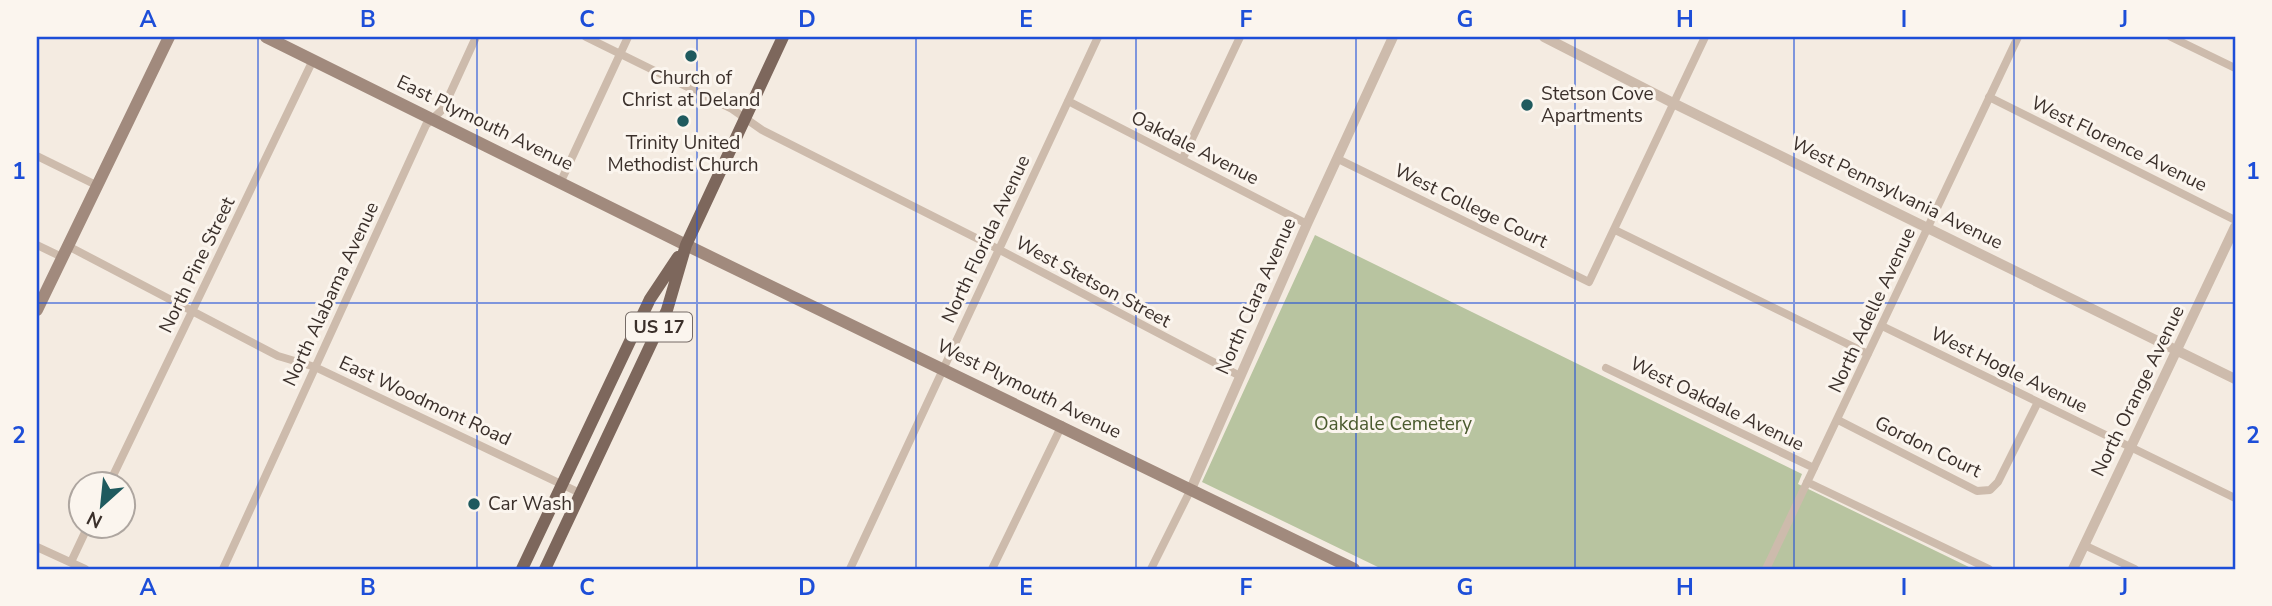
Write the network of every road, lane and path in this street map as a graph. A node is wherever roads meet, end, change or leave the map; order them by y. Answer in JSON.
{"nodes":[{"id":1,"x":169,"y":37,"type":"edge"},
{"id":2,"x":266,"y":37,"type":"edge"},
{"id":3,"x":476,"y":37,"type":"edge"},
{"id":4,"x":586,"y":37,"type":"edge"},
{"id":5,"x":628,"y":37,"type":"edge"},
{"id":6,"x":783,"y":37,"type":"edge"},
{"id":7,"x":1098,"y":37,"type":"edge"},
{"id":8,"x":1240,"y":37,"type":"edge"},
{"id":9,"x":1393,"y":37,"type":"edge"},
{"id":10,"x":1544,"y":37,"type":"edge"},
{"id":11,"x":1705,"y":37,"type":"edge"},
{"id":12,"x":2018,"y":37,"type":"edge"},
{"id":13,"x":2171,"y":37,"type":"edge"},
{"id":14,"x":621,"y":54,"type":"junction"},
{"id":15,"x":313,"y":60,"type":"junction"},
{"id":16,"x":2235,"y":68,"type":"edge"},
{"id":17,"x":1989,"y":97,"type":"junction"},
{"id":18,"x":1068,"y":101,"type":"junction"},
{"id":19,"x":1673,"y":103,"type":"junction"},
{"id":20,"x":746,"y":118,"type":"junction"},
{"id":21,"x":433,"y":119,"type":"junction"},
{"id":22,"x":37,"y":156,"type":"edge"},
{"id":23,"x":1183,"y":158,"type":"junction"},
{"id":24,"x":1338,"y":159,"type":"junction"},
{"id":25,"x":561,"y":181,"type":"junction"},
{"id":26,"x":96,"y":185,"type":"junction"},
{"id":27,"x":2235,"y":220,"type":"edge"},
{"id":28,"x":1307,"y":224,"type":"junction"},
{"id":29,"x":1927,"y":228,"type":"junction"},
{"id":30,"x":2235,"y":228,"type":"edge"},
{"id":31,"x":1615,"y":230,"type":"junction"},
{"id":32,"x":37,"y":245,"type":"edge"},
{"id":33,"x":686,"y":245,"type":"junction"},
{"id":34,"x":998,"y":250,"type":"junction"},
{"id":35,"x":65,"y":252,"type":"junction"},
{"id":36,"x":37,"y":310,"type":"edge"},
{"id":37,"x":192,"y":312,"type":"junction"},
{"id":38,"x":1882,"y":326,"type":"junction"},
{"id":39,"x":2177,"y":350,"type":"junction"},
{"id":40,"x":1868,"y":354,"type":"junction"},
{"id":41,"x":315,"y":367,"type":"junction"},
{"id":42,"x":1606,"y":368,"type":"dead end"},
{"id":43,"x":944,"y":369,"type":"junction"},
{"id":44,"x":1240,"y":376,"type":"junction"},
{"id":45,"x":2235,"y":379,"type":"edge"},
{"id":46,"x":2038,"y":402,"type":"junction"},
{"id":47,"x":1838,"y":420,"type":"junction"},
{"id":48,"x":1062,"y":425,"type":"junction"},
{"id":49,"x":2130,"y":447,"type":"junction"},
{"id":50,"x":1814,"y":468,"type":"junction"},
{"id":51,"x":116,"y":470,"type":"edge"},
{"id":52,"x":1807,"y":482,"type":"junction"},
{"id":53,"x":563,"y":484,"type":"junction"},
{"id":54,"x":1191,"y":489,"type":"junction"},
{"id":55,"x":580,"y":492,"type":"junction"},
{"id":56,"x":2235,"y":498,"type":"edge"},
{"id":57,"x":81,"y":540,"type":"edge"},
{"id":58,"x":2084,"y":545,"type":"junction"},
{"id":59,"x":37,"y":547,"type":"edge"},
{"id":60,"x":71,"y":562,"type":"junction"},
{"id":61,"x":85,"y":569,"type":"edge"},
{"id":62,"x":223,"y":569,"type":"edge"},
{"id":63,"x":522,"y":569,"type":"edge"},
{"id":64,"x":545,"y":569,"type":"edge"},
{"id":65,"x":850,"y":569,"type":"edge"},
{"id":66,"x":992,"y":569,"type":"edge"},
{"id":67,"x":1151,"y":569,"type":"edge"},
{"id":68,"x":1354,"y":569,"type":"edge"},
{"id":69,"x":1766,"y":569,"type":"edge"},
{"id":70,"x":1989,"y":569,"type":"edge"},
{"id":71,"x":2073,"y":569,"type":"edge"},
{"id":72,"x":2135,"y":569,"type":"edge"}],
"edges":[{"from":1,"to":26,"type":"main road"},
{"from":2,"to":15,"type":"main road","name":"East Plymouth Avenue"},
{"from":3,"to":21,"type":"street","name":"North Alabama Avenue"},
{"from":4,"to":14,"type":"street","name":"West Stetson Street"},
{"from":5,"to":14,"type":"street"},
{"from":6,"to":20,"type":"main road","number":"US 17"},
{"from":7,"to":18,"type":"street","name":"North Florida Avenue"},
{"from":8,"to":23,"type":"street"},
{"from":9,"to":24,"type":"street","name":"North Clara Avenue"},
{"from":10,"to":19,"type":"street","name":"West Pennsylvania Avenue"},
{"from":11,"to":19,"type":"street"},
{"from":12,"to":17,"type":"street","name":"North Adelle Avenue"},
{"from":13,"to":16,"type":"street"},
{"from":14,"to":20,"type":"street","name":"West Stetson Street"},
{"from":14,"to":25,"type":"street"},
{"from":15,"to":21,"type":"main road","name":"East Plymouth Avenue"},
{"from":15,"to":37,"type":"street","name":"North Pine Street"},
{"from":17,"to":27,"type":"street","name":"West Florence Avenue"},
{"from":17,"to":29,"type":"street","name":"North Adelle Avenue"},
{"from":18,"to":23,"type":"street","name":"Oakdale Avenue"},
{"from":18,"to":34,"type":"street","name":"North Florida Avenue"},
{"from":19,"to":29,"type":"street","name":"West Pennsylvania Avenue"},
{"from":19,"to":31,"type":"street"},
{"from":20,"to":33,"type":"main road","number":"US 17"},
{"from":20,"to":34,"type":"street","name":"West Stetson Street"},
{"from":21,"to":25,"type":"main road","name":"East Plymouth Avenue"},
{"from":21,"to":41,"type":"street","name":"North Alabama Avenue"},
{"from":22,"to":26,"type":"street"},
{"from":23,"to":28,"type":"street","name":"Oakdale Avenue"},
{"from":24,"to":28,"type":"street","name":"North Clara Avenue"},
{"from":24,"to":31,"type":"street","name":"West College Court"},
{"from":25,"to":33,"type":"main road","name":"East Plymouth Avenue"},
{"from":26,"to":35,"type":"main road"},
{"from":28,"to":44,"type":"street","name":"North Clara Avenue"},
{"from":29,"to":38,"type":"street","name":"North Adelle Avenue"},
{"from":29,"to":39,"type":"street","name":"West Pennsylvania Avenue"},
{"from":30,"to":39,"type":"street","name":"North Orange Avenue"},
{"from":31,"to":40,"type":"street"},
{"from":32,"to":35,"type":"street","name":"East Woodmont Road"},
{"from":33,"to":43,"type":"main road","name":"West Plymouth Avenue"},
{"from":33,"to":53,"type":"main road","number":"US 17"},
{"from":33,"to":55,"type":"main road","number":"US 17"},
{"from":34,"to":43,"type":"street","name":"North Florida Avenue"},
{"from":34,"to":44,"type":"street","name":"West Stetson Street"},
{"from":35,"to":36,"type":"main road"},
{"from":35,"to":37,"type":"street","name":"East Woodmont Road"},
{"from":37,"to":41,"type":"street","name":"East Woodmont Road"},
{"from":37,"to":51,"type":"street","name":"North Pine Street"},
{"from":38,"to":40,"type":"street","name":"North Adelle Avenue"},
{"from":38,"to":46,"type":"street","name":"West Hogle Avenue"},
{"from":39,"to":45,"type":"street","name":"West Pennsylvania Avenue"},
{"from":39,"to":49,"type":"street","name":"North Orange Avenue"},
{"from":40,"to":47,"type":"street","name":"North Adelle Avenue"},
{"from":41,"to":53,"type":"street","name":"East Woodmont Road"},
{"from":41,"to":62,"type":"street","name":"North Alabama Avenue"},
{"from":42,"to":50,"type":"street","name":"West Oakdale Avenue"},
{"from":43,"to":48,"type":"main road","name":"West Plymouth Avenue"},
{"from":43,"to":65,"type":"street","name":"North Florida Avenue"},
{"from":44,"to":54,"type":"street","name":"North Clara Avenue"},
{"from":46,"to":47,"type":"street","name":"Gordon Court"},
{"from":46,"to":49,"type":"street","name":"West Hogle Avenue"},
{"from":47,"to":50,"type":"street","name":"North Adelle Avenue"},
{"from":48,"to":54,"type":"main road","name":"West Plymouth Avenue"},
{"from":48,"to":66,"type":"street"},
{"from":49,"to":56,"type":"street","name":"West Hogle Avenue"},
{"from":49,"to":58,"type":"street","name":"North Orange Avenue"},
{"from":50,"to":52,"type":"street","name":"North Adelle Avenue"},
{"from":52,"to":69,"type":"street","name":"North Adelle Avenue"},
{"from":52,"to":70,"type":"street","name":"West Oakdale Avenue"},
{"from":53,"to":55,"type":"street","name":"East Woodmont Road"},
{"from":53,"to":63,"type":"main road","number":"US 17"},
{"from":54,"to":67,"type":"street","name":"North Clara Avenue"},
{"from":54,"to":68,"type":"main road","name":"West Plymouth Avenue"},
{"from":55,"to":64,"type":"main road","number":"US 17"},
{"from":57,"to":60,"type":"street"},
{"from":58,"to":71,"type":"street","name":"North Orange Avenue"},
{"from":58,"to":72,"type":"street"},
{"from":59,"to":60,"type":"street"},
{"from":60,"to":61,"type":"street"}]}
